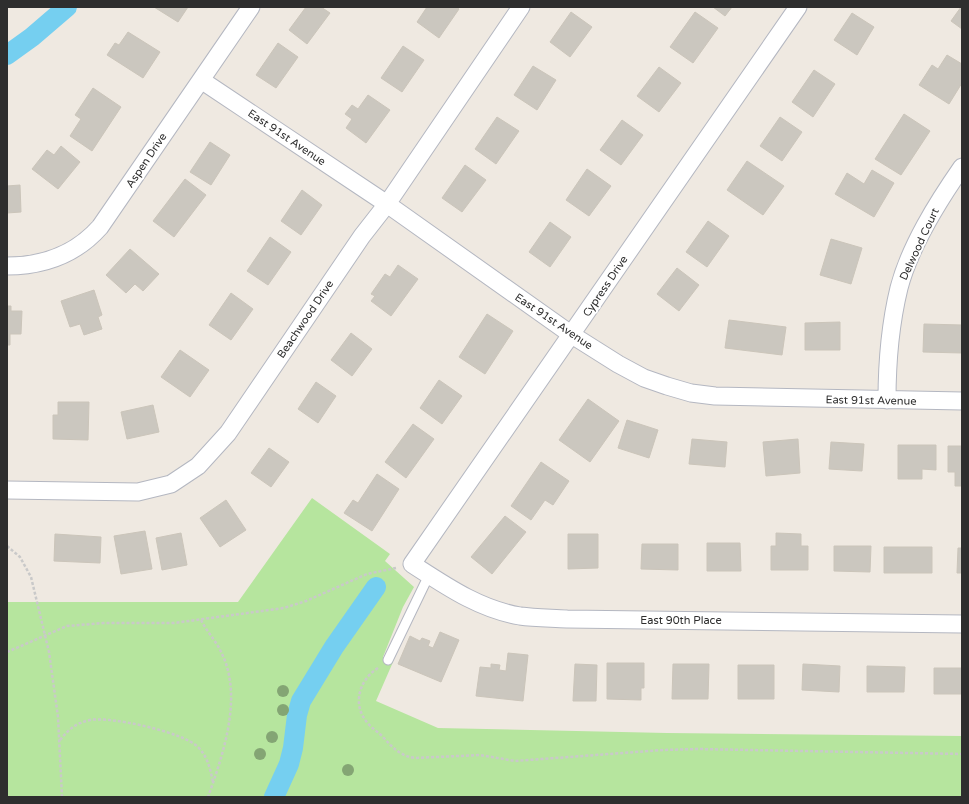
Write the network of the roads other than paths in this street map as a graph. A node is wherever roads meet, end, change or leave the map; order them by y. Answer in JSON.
{"nodes":[{"id":1,"x":252,"y":7,"type":"edge"},
{"id":2,"x":521,"y":7,"type":"edge"},
{"id":3,"x":798,"y":7,"type":"edge"},
{"id":4,"x":201,"y":80,"type":"junction"},
{"id":5,"x":962,"y":167,"type":"edge"},
{"id":6,"x":387,"y":204,"type":"junction"},
{"id":7,"x":7,"y":266,"type":"edge"},
{"id":8,"x":572,"y":335,"type":"junction"},
{"id":9,"x":887,"y":400,"type":"junction"},
{"id":10,"x":962,"y":401,"type":"edge"},
{"id":11,"x":7,"y":490,"type":"edge"},
{"id":12,"x":412,"y":564,"type":"joint"},
{"id":13,"x":429,"y":575,"type":"junction"},
{"id":14,"x":962,"y":624,"type":"edge"},
{"id":15,"x":388,"y":660,"type":"road end"}],
"edges":[{"from":1,"to":4,"type":"street","name":"Aspen Drive"},
{"from":2,"to":6,"type":"street","name":"Beachwood Drive"},
{"from":3,"to":8,"type":"street","name":"Cypress Drive"},
{"from":4,"to":6,"type":"street","name":"East 91st Avenue"},
{"from":4,"to":7,"type":"street","name":"Aspen Drive"},
{"from":5,"to":9,"type":"street","name":"Delwood Court"},
{"from":6,"to":8,"type":"street","name":"East 91st Avenue"},
{"from":6,"to":11,"type":"street","name":"Beachwood Drive"},
{"from":8,"to":9,"type":"street","name":"East 91st Avenue"},
{"from":8,"to":12,"type":"street","name":"Cypress Drive"},
{"from":9,"to":10,"type":"street","name":"East 91st Avenue"},
{"from":12,"to":13,"type":"street","name":"East 90th Place"},
{"from":13,"to":14,"type":"street","name":"East 90th Place"},
{"from":13,"to":15,"type":"lane"}]}
